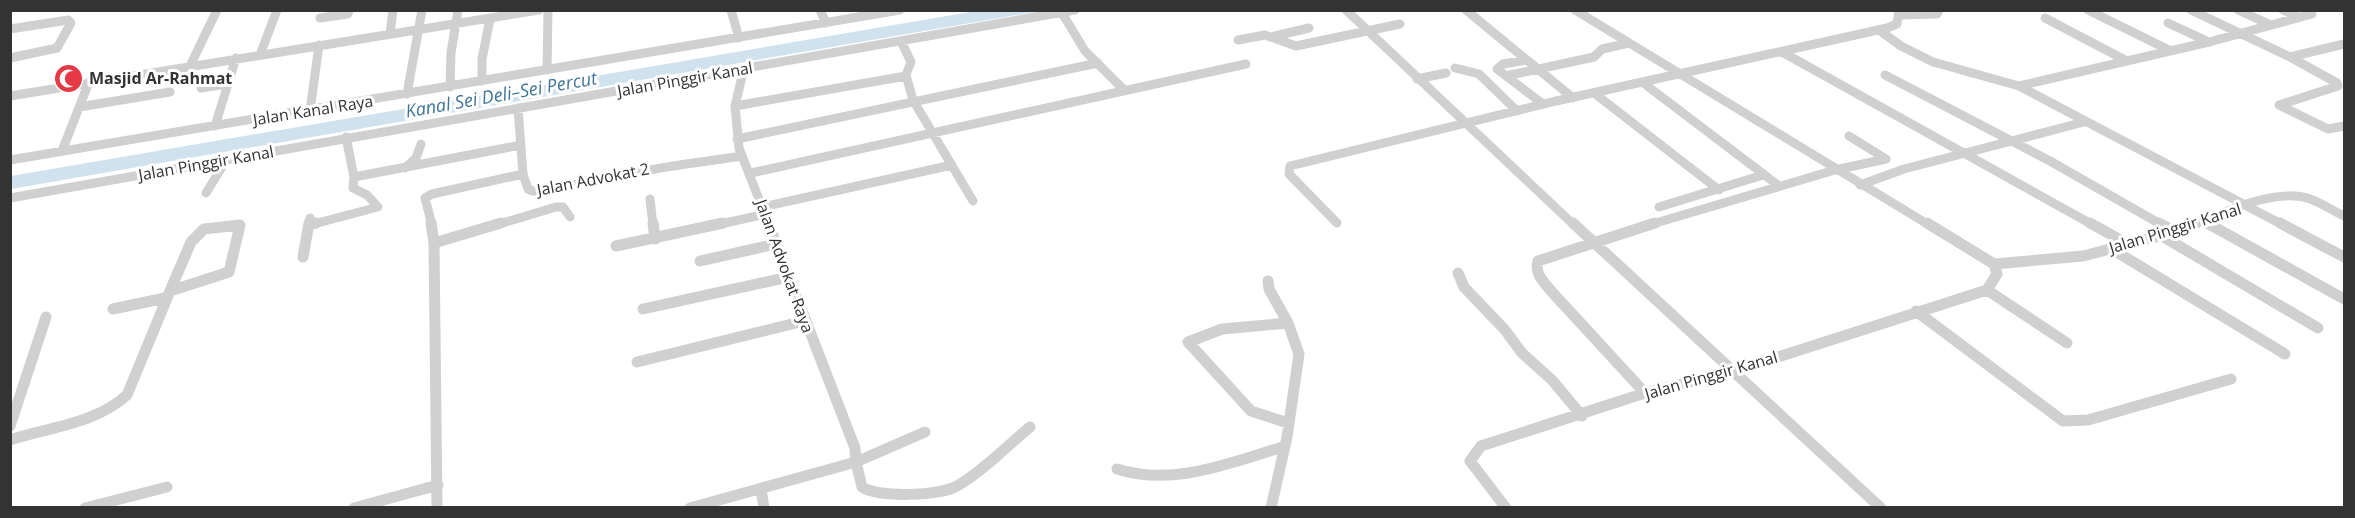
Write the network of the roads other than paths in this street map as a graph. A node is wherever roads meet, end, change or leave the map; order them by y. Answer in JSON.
{"nodes":[{"id":1,"x":217,"y":10,"type":"edge"},
{"id":2,"x":277,"y":10,"type":"edge"},
{"id":3,"x":349,"y":10,"type":"edge"},
{"id":4,"x":393,"y":10,"type":"edge"},
{"id":5,"x":422,"y":10,"type":"edge"},
{"id":6,"x":458,"y":10,"type":"edge"},
{"id":7,"x":539,"y":10,"type":"edge"},
{"id":8,"x":548,"y":10,"type":"edge"},
{"id":9,"x":731,"y":10,"type":"edge"},
{"id":10,"x":820,"y":10,"type":"edge"},
{"id":11,"x":900,"y":10,"type":"edge"},
{"id":12,"x":1075,"y":10,"type":"edge"},
{"id":13,"x":1346,"y":10,"type":"edge"},
{"id":14,"x":1466,"y":10,"type":"edge"},
{"id":15,"x":1575,"y":10,"type":"edge"},
{"id":16,"x":1939,"y":10,"type":"edge"},
{"id":17,"x":2088,"y":10,"type":"edge"},
{"id":18,"x":2191,"y":10,"type":"edge"},
{"id":19,"x":2238,"y":10,"type":"edge"},
{"id":20,"x":2283,"y":10,"type":"edge"},
{"id":21,"x":505,"y":13,"type":"edge"},
{"id":22,"x":869,"y":13,"type":"edge"},
{"id":23,"x":1062,"y":13,"type":"junction"},
{"id":24,"x":1900,"y":13,"type":"edge"},
{"id":25,"x":2312,"y":14,"type":"dead end"},
{"id":26,"x":2299,"y":17,"type":"junction"},
{"id":27,"x":320,"y":18,"type":"dead end"},
{"id":28,"x":2045,"y":18,"type":"dead end"},
{"id":29,"x":490,"y":19,"type":"junction"},
{"id":30,"x":826,"y":23,"type":"junction"},
{"id":31,"x":2168,"y":23,"type":"dead end"},
{"id":32,"x":456,"y":24,"type":"junction"},
{"id":33,"x":1400,"y":24,"type":"dead end"},
{"id":34,"x":2271,"y":25,"type":"junction"},
{"id":35,"x":1309,"y":28,"type":"dead end"},
{"id":36,"x":419,"y":30,"type":"junction"},
{"id":37,"x":1879,"y":30,"type":"junction"},
{"id":38,"x":10,"y":31,"type":"edge"},
{"id":39,"x":1366,"y":32,"type":"junction"},
{"id":40,"x":2241,"y":33,"type":"junction"},
{"id":41,"x":390,"y":34,"type":"junction"},
{"id":42,"x":1275,"y":36,"type":"junction"},
{"id":43,"x":739,"y":38,"type":"junction"},
{"id":44,"x":1238,"y":40,"type":"dead end"},
{"id":45,"x":901,"y":41,"type":"junction"},
{"id":46,"x":2209,"y":42,"type":"junction"},
{"id":47,"x":1629,"y":43,"type":"junction"},
{"id":48,"x":2344,"y":44,"type":"edge"},
{"id":49,"x":319,"y":45,"type":"junction"},
{"id":50,"x":2171,"y":51,"type":"junction"},
{"id":51,"x":1782,"y":52,"type":"junction"},
{"id":52,"x":260,"y":55,"type":"junction"},
{"id":53,"x":2290,"y":57,"type":"junction"},
{"id":54,"x":10,"y":58,"type":"edge"},
{"id":55,"x":236,"y":58,"type":"junction"},
{"id":56,"x":1527,"y":60,"type":"junction"},
{"id":57,"x":2125,"y":60,"type":"junction"},
{"id":58,"x":1098,"y":63,"type":"junction"},
{"id":59,"x":1246,"y":64,"type":"dead end"},
{"id":60,"x":190,"y":66,"type":"junction"},
{"id":61,"x":744,"y":68,"type":"junction"},
{"id":62,"x":1538,"y":69,"type":"junction"},
{"id":63,"x":547,"y":70,"type":"junction"},
{"id":64,"x":1679,"y":74,"type":"junction"},
{"id":65,"x":1885,"y":75,"type":"dead end"},
{"id":66,"x":906,"y":76,"type":"junction"},
{"id":67,"x":1506,"y":76,"type":"junction"},
{"id":68,"x":1417,"y":79,"type":"junction"},
{"id":69,"x":482,"y":81,"type":"junction"},
{"id":70,"x":89,"y":82,"type":"junction"},
{"id":71,"x":1642,"y":82,"type":"junction"},
{"id":72,"x":226,"y":84,"type":"junction"},
{"id":73,"x":2019,"y":86,"type":"junction"},
{"id":74,"x":450,"y":87,"type":"junction"},
{"id":75,"x":201,"y":88,"type":"dead end"},
{"id":76,"x":1124,"y":90,"type":"junction"},
{"id":77,"x":170,"y":92,"type":"dead end"},
{"id":78,"x":1594,"y":93,"type":"junction"},
{"id":79,"x":407,"y":94,"type":"junction"},
{"id":80,"x":10,"y":96,"type":"edge"},
{"id":81,"x":1573,"y":98,"type":"junction"},
{"id":82,"x":916,"y":103,"type":"junction"},
{"id":83,"x":1543,"y":105,"type":"junction"},
{"id":84,"x":735,"y":106,"type":"junction"},
{"id":85,"x":80,"y":107,"type":"junction"},
{"id":86,"x":518,"y":108,"type":"junction"},
{"id":87,"x":310,"y":111,"type":"junction"},
{"id":88,"x":1517,"y":111,"type":"junction"},
{"id":89,"x":2084,"y":122,"type":"junction"},
{"id":90,"x":1466,"y":123,"type":"junction"},
{"id":91,"x":215,"y":126,"type":"junction"},
{"id":92,"x":2344,"y":126,"type":"edge"},
{"id":93,"x":932,"y":134,"type":"junction"},
{"id":94,"x":1849,"y":136,"type":"dead end"},
{"id":95,"x":346,"y":137,"type":"junction"},
{"id":96,"x":737,"y":139,"type":"junction"},
{"id":97,"x":2010,"y":140,"type":"junction"},
{"id":98,"x":421,"y":144,"type":"dead end"},
{"id":99,"x":521,"y":145,"type":"junction"},
{"id":100,"x":62,"y":151,"type":"junction"},
{"id":101,"x":1962,"y":154,"type":"junction"},
{"id":102,"x":742,"y":156,"type":"junction"},
{"id":103,"x":227,"y":159,"type":"junction"},
{"id":104,"x":10,"y":160,"type":"edge"},
{"id":105,"x":952,"y":165,"type":"junction"},
{"id":106,"x":405,"y":168,"type":"junction"},
{"id":107,"x":1836,"y":170,"type":"junction"},
{"id":108,"x":751,"y":173,"type":"junction"},
{"id":109,"x":523,"y":174,"type":"junction"},
{"id":110,"x":1763,"y":176,"type":"junction"},
{"id":111,"x":354,"y":177,"type":"junction"},
{"id":112,"x":1860,"y":184,"type":"junction"},
{"id":113,"x":1779,"y":186,"type":"junction"},
{"id":114,"x":1719,"y":190,"type":"junction"},
{"id":115,"x":206,"y":193,"type":"dead end"},
{"id":116,"x":10,"y":198,"type":"edge"},
{"id":117,"x":650,"y":199,"type":"dead end"},
{"id":118,"x":973,"y":201,"type":"dead end"},
{"id":119,"x":2244,"y":204,"type":"junction"},
{"id":120,"x":1659,"y":207,"type":"dead end"},
{"id":121,"x":764,"y":210,"type":"junction"},
{"id":122,"x":2344,"y":216,"type":"edge"},
{"id":123,"x":570,"y":217,"type":"dead end"},
{"id":124,"x":2203,"y":221,"type":"junction"},
{"id":125,"x":1337,"y":223,"type":"dead end"},
{"id":126,"x":2175,"y":232,"type":"junction"},
{"id":127,"x":2162,"y":236,"type":"junction"},
{"id":128,"x":655,"y":239,"type":"junction"},
{"id":129,"x":1594,"y":241,"type":"junction"},
{"id":130,"x":434,"y":243,"type":"junction"},
{"id":131,"x":2126,"y":243,"type":"junction"},
{"id":132,"x":776,"y":244,"type":"junction"},
{"id":133,"x":616,"y":246,"type":"dead end"},
{"id":134,"x":2110,"y":248,"type":"junction"},
{"id":135,"x":2344,"y":256,"type":"edge"},
{"id":136,"x":303,"y":257,"type":"dead end"},
{"id":137,"x":700,"y":261,"type":"dead end"},
{"id":138,"x":1994,"y":264,"type":"junction"},
{"id":139,"x":1458,"y":273,"type":"dead end"},
{"id":140,"x":789,"y":277,"type":"junction"},
{"id":141,"x":1268,"y":281,"type":"dead end"},
{"id":142,"x":1987,"y":290,"type":"junction"},
{"id":143,"x":167,"y":295,"type":"junction"},
{"id":144,"x":2344,"y":299,"type":"edge"},
{"id":145,"x":113,"y":309,"type":"dead end"},
{"id":146,"x":643,"y":309,"type":"dead end"},
{"id":147,"x":1916,"y":311,"type":"junction"},
{"id":148,"x":46,"y":317,"type":"dead end"},
{"id":149,"x":804,"y":321,"type":"junction"},
{"id":150,"x":1288,"y":323,"type":"junction"},
{"id":151,"x":2318,"y":328,"type":"dead end"},
{"id":152,"x":2067,"y":344,"type":"dead end"},
{"id":153,"x":2285,"y":354,"type":"dead end"},
{"id":154,"x":637,"y":362,"type":"dead end"},
{"id":155,"x":1731,"y":372,"type":"junction"},
{"id":156,"x":2231,"y":379,"type":"dead end"},
{"id":157,"x":1645,"y":393,"type":"junction"},
{"id":158,"x":1582,"y":416,"type":"junction"},
{"id":159,"x":1288,"y":423,"type":"junction"},
{"id":160,"x":10,"y":426,"type":"edge"},
{"id":161,"x":1030,"y":427,"type":"dead end"},
{"id":162,"x":925,"y":432,"type":"dead end"},
{"id":163,"x":10,"y":440,"type":"edge"},
{"id":164,"x":1283,"y":447,"type":"junction"},
{"id":165,"x":856,"y":462,"type":"junction"},
{"id":166,"x":1117,"y":469,"type":"dead end"},
{"id":167,"x":438,"y":484,"type":"junction"},
{"id":168,"x":167,"y":487,"type":"dead end"},
{"id":169,"x":761,"y":489,"type":"junction"},
{"id":170,"x":712,"y":505,"type":"edge"},
{"id":171,"x":85,"y":507,"type":"edge"},
{"id":172,"x":354,"y":507,"type":"edge"},
{"id":173,"x":437,"y":507,"type":"edge"},
{"id":174,"x":690,"y":507,"type":"edge"},
{"id":175,"x":765,"y":507,"type":"edge"},
{"id":176,"x":1271,"y":507,"type":"edge"},
{"id":177,"x":1506,"y":507,"type":"edge"},
{"id":178,"x":1881,"y":507,"type":"edge"}],
"edges":[{"from":1,"to":60,"type":"street"},
{"from":2,"to":52,"type":"street"},
{"from":3,"to":27,"type":"street"},
{"from":4,"to":41,"type":"street"},
{"from":5,"to":36,"type":"street"},
{"from":6,"to":32,"type":"street"},
{"from":7,"to":21,"type":"street"},
{"from":8,"to":63,"type":"street"},
{"from":9,"to":43,"type":"street"},
{"from":10,"to":30,"type":"street"},
{"from":11,"to":22,"type":"street","name":"Jalan Kanal Raya"},
{"from":12,"to":23,"type":"street","name":"Jalan Pinggir Kanal"},
{"from":13,"to":39,"type":"street"},
{"from":14,"to":56,"type":"street"},
{"from":15,"to":47,"type":"street"},
{"from":16,"to":24,"type":"street"},
{"from":17,"to":50,"type":"street"},
{"from":18,"to":40,"type":"street"},
{"from":19,"to":34,"type":"street"},
{"from":20,"to":26,"type":"street"},
{"from":21,"to":29,"type":"street"},
{"from":22,"to":30,"type":"street","name":"Jalan Kanal Raya"},
{"from":23,"to":45,"type":"street","name":"Jalan Pinggir Kanal"},
{"from":23,"to":58,"type":"street"},
{"from":24,"to":37,"type":"street"},
{"from":25,"to":26,"type":"street"},
{"from":26,"to":34,"type":"street"},
{"from":28,"to":57,"type":"street"},
{"from":29,"to":32,"type":"street"},
{"from":29,"to":69,"type":"street"},
{"from":30,"to":43,"type":"street","name":"Jalan Kanal Raya"},
{"from":31,"to":46,"type":"street"},
{"from":32,"to":36,"type":"street"},
{"from":32,"to":74,"type":"street"},
{"from":33,"to":39,"type":"street"},
{"from":34,"to":40,"type":"street"},
{"from":35,"to":42,"type":"street"},
{"from":36,"to":41,"type":"street"},
{"from":36,"to":79,"type":"street"},
{"from":37,"to":51,"type":"street"},
{"from":37,"to":73,"type":"street"},
{"from":38,"to":54,"type":"street"},
{"from":39,"to":42,"type":"street"},
{"from":39,"to":68,"type":"street"},
{"from":40,"to":46,"type":"street"},
{"from":40,"to":53,"type":"street"},
{"from":41,"to":49,"type":"street"},
{"from":42,"to":44,"type":"street"},
{"from":43,"to":63,"type":"street","name":"Jalan Kanal Raya"},
{"from":45,"to":61,"type":"street","name":"Jalan Pinggir Kanal"},
{"from":45,"to":66,"type":"street"},
{"from":46,"to":50,"type":"street"},
{"from":47,"to":62,"type":"street"},
{"from":47,"to":64,"type":"street"},
{"from":48,"to":53,"type":"street"},
{"from":49,"to":52,"type":"street"},
{"from":49,"to":87,"type":"street"},
{"from":50,"to":57,"type":"street"},
{"from":51,"to":64,"type":"street"},
{"from":51,"to":101,"type":"street"},
{"from":52,"to":55,"type":"street"},
{"from":53,"to":92,"type":"street"},
{"from":55,"to":60,"type":"street"},
{"from":55,"to":72,"type":"street"},
{"from":56,"to":62,"type":"street"},
{"from":56,"to":67,"type":"street"},
{"from":57,"to":73,"type":"street"},
{"from":58,"to":76,"type":"street"},
{"from":58,"to":82,"type":"street"},
{"from":59,"to":76,"type":"street"},
{"from":60,"to":70,"type":"street"},
{"from":61,"to":84,"type":"street","name":"Jalan Advokat Raya"},
{"from":61,"to":86,"type":"street","name":"Jalan Pinggir Kanal"},
{"from":62,"to":67,"type":"street"},
{"from":62,"to":81,"type":"street"},
{"from":63,"to":69,"type":"street","name":"Jalan Kanal Raya"},
{"from":64,"to":71,"type":"street"},
{"from":64,"to":107,"type":"street"},
{"from":65,"to":97,"type":"street"},
{"from":66,"to":82,"type":"street"},
{"from":66,"to":84,"type":"street"},
{"from":67,"to":83,"type":"street"},
{"from":68,"to":88,"type":"street"},
{"from":68,"to":90,"type":"street"},
{"from":69,"to":74,"type":"street","name":"Jalan Kanal Raya"},
{"from":70,"to":80,"type":"street"},
{"from":70,"to":85,"type":"street"},
{"from":71,"to":78,"type":"street"},
{"from":71,"to":110,"type":"street"},
{"from":72,"to":75,"type":"street"},
{"from":72,"to":91,"type":"street"},
{"from":73,"to":89,"type":"street"},
{"from":74,"to":79,"type":"street","name":"Jalan Kanal Raya"},
{"from":76,"to":93,"type":"street"},
{"from":77,"to":85,"type":"street"},
{"from":78,"to":81,"type":"street"},
{"from":78,"to":114,"type":"street"},
{"from":79,"to":87,"type":"street","name":"Jalan Kanal Raya"},
{"from":81,"to":83,"type":"street"},
{"from":82,"to":93,"type":"street"},
{"from":82,"to":96,"type":"street"},
{"from":83,"to":88,"type":"street"},
{"from":84,"to":96,"type":"street","name":"Jalan Advokat Raya"},
{"from":85,"to":100,"type":"street"},
{"from":86,"to":95,"type":"street","name":"Jalan Pinggir Kanal"},
{"from":86,"to":99,"type":"street","name":"Jalan Advokat 2"},
{"from":87,"to":91,"type":"street","name":"Jalan Kanal Raya"},
{"from":88,"to":90,"type":"street"},
{"from":89,"to":97,"type":"street"},
{"from":89,"to":119,"type":"street"},
{"from":90,"to":125,"type":"street"},
{"from":90,"to":129,"type":"street"},
{"from":91,"to":100,"type":"street","name":"Jalan Kanal Raya"},
{"from":93,"to":105,"type":"street"},
{"from":93,"to":108,"type":"street"},
{"from":94,"to":107,"type":"street"},
{"from":95,"to":103,"type":"street","name":"Jalan Pinggir Kanal"},
{"from":95,"to":111,"type":"street"},
{"from":96,"to":102,"type":"street","name":"Jalan Advokat Raya"},
{"from":97,"to":101,"type":"street"},
{"from":97,"to":126,"type":"street"},
{"from":98,"to":106,"type":"street"},
{"from":99,"to":106,"type":"street"},
{"from":99,"to":109,"type":"street","name":"Jalan Advokat 2"},
{"from":100,"to":104,"type":"street","name":"Jalan Kanal Raya"},
{"from":101,"to":112,"type":"street"},
{"from":101,"to":131,"type":"street"},
{"from":102,"to":108,"type":"street","name":"Jalan Advokat Raya"},
{"from":102,"to":109,"type":"street","name":"Jalan Advokat 2"},
{"from":103,"to":115,"type":"street"},
{"from":103,"to":116,"type":"street","name":"Jalan Pinggir Kanal"},
{"from":105,"to":118,"type":"street"},
{"from":105,"to":121,"type":"street"},
{"from":106,"to":111,"type":"street"},
{"from":107,"to":112,"type":"street"},
{"from":107,"to":113,"type":"street"},
{"from":108,"to":121,"type":"street","name":"Jalan Advokat Raya"},
{"from":109,"to":130,"type":"street"},
{"from":110,"to":113,"type":"street"},
{"from":110,"to":114,"type":"street"},
{"from":111,"to":136,"type":"street"},
{"from":112,"to":138,"type":"street"},
{"from":113,"to":129,"type":"street"},
{"from":114,"to":120,"type":"street"},
{"from":117,"to":128,"type":"street"},
{"from":119,"to":122,"type":"street"},
{"from":119,"to":124,"type":"street","name":"Jalan Pinggir Kanal"},
{"from":119,"to":135,"type":"street","name":"Jalan Pinggir Kanal"},
{"from":121,"to":128,"type":"street"},
{"from":121,"to":132,"type":"street","name":"Jalan Advokat Raya"},
{"from":123,"to":130,"type":"street"},
{"from":124,"to":126,"type":"street","name":"Jalan Pinggir Kanal"},
{"from":124,"to":144,"type":"street"},
{"from":126,"to":127,"type":"street","name":"Jalan Pinggir Kanal"},
{"from":127,"to":131,"type":"street","name":"Jalan Pinggir Kanal"},
{"from":127,"to":151,"type":"street"},
{"from":128,"to":133,"type":"street"},
{"from":129,"to":155,"type":"street"},
{"from":129,"to":157,"type":"street"},
{"from":130,"to":167,"type":"street"},
{"from":131,"to":134,"type":"street","name":"Jalan Pinggir Kanal"},
{"from":132,"to":137,"type":"street"},
{"from":132,"to":140,"type":"street","name":"Jalan Advokat Raya"},
{"from":134,"to":138,"type":"street","name":"Jalan Pinggir Kanal"},
{"from":134,"to":153,"type":"street"},
{"from":138,"to":142,"type":"street"},
{"from":139,"to":158,"type":"street"},
{"from":140,"to":146,"type":"street"},
{"from":140,"to":149,"type":"street","name":"Jalan Advokat Raya"},
{"from":141,"to":150,"type":"street"},
{"from":142,"to":147,"type":"street","name":"Jalan Pinggir Kanal"},
{"from":142,"to":152,"type":"street"},
{"from":143,"to":143,"type":"street"},
{"from":143,"to":145,"type":"street"},
{"from":143,"to":163,"type":"street"},
{"from":147,"to":155,"type":"street","name":"Jalan Pinggir Kanal"},
{"from":147,"to":156,"type":"street"},
{"from":148,"to":160,"type":"street"},
{"from":149,"to":154,"type":"street"},
{"from":149,"to":165,"type":"street","name":"Jalan Advokat Raya"},
{"from":150,"to":159,"type":"street"},
{"from":150,"to":159,"type":"street"},
{"from":155,"to":157,"type":"street","name":"Jalan Pinggir Kanal"},
{"from":155,"to":178,"type":"street"},
{"from":157,"to":158,"type":"street","name":"Jalan Pinggir Kanal"},
{"from":158,"to":177,"type":"street","name":"Jalan Pinggir Kanal"},
{"from":159,"to":164,"type":"street"},
{"from":161,"to":165,"type":"street","name":"Jalan Advokat Raya"},
{"from":162,"to":165,"type":"street"},
{"from":164,"to":166,"type":"street"},
{"from":164,"to":176,"type":"street"},
{"from":165,"to":169,"type":"street"},
{"from":167,"to":172,"type":"street"},
{"from":167,"to":173,"type":"street"},
{"from":168,"to":171,"type":"street"},
{"from":169,"to":170,"type":"street"},
{"from":169,"to":175,"type":"street"},
{"from":170,"to":174,"type":"street"}]}
